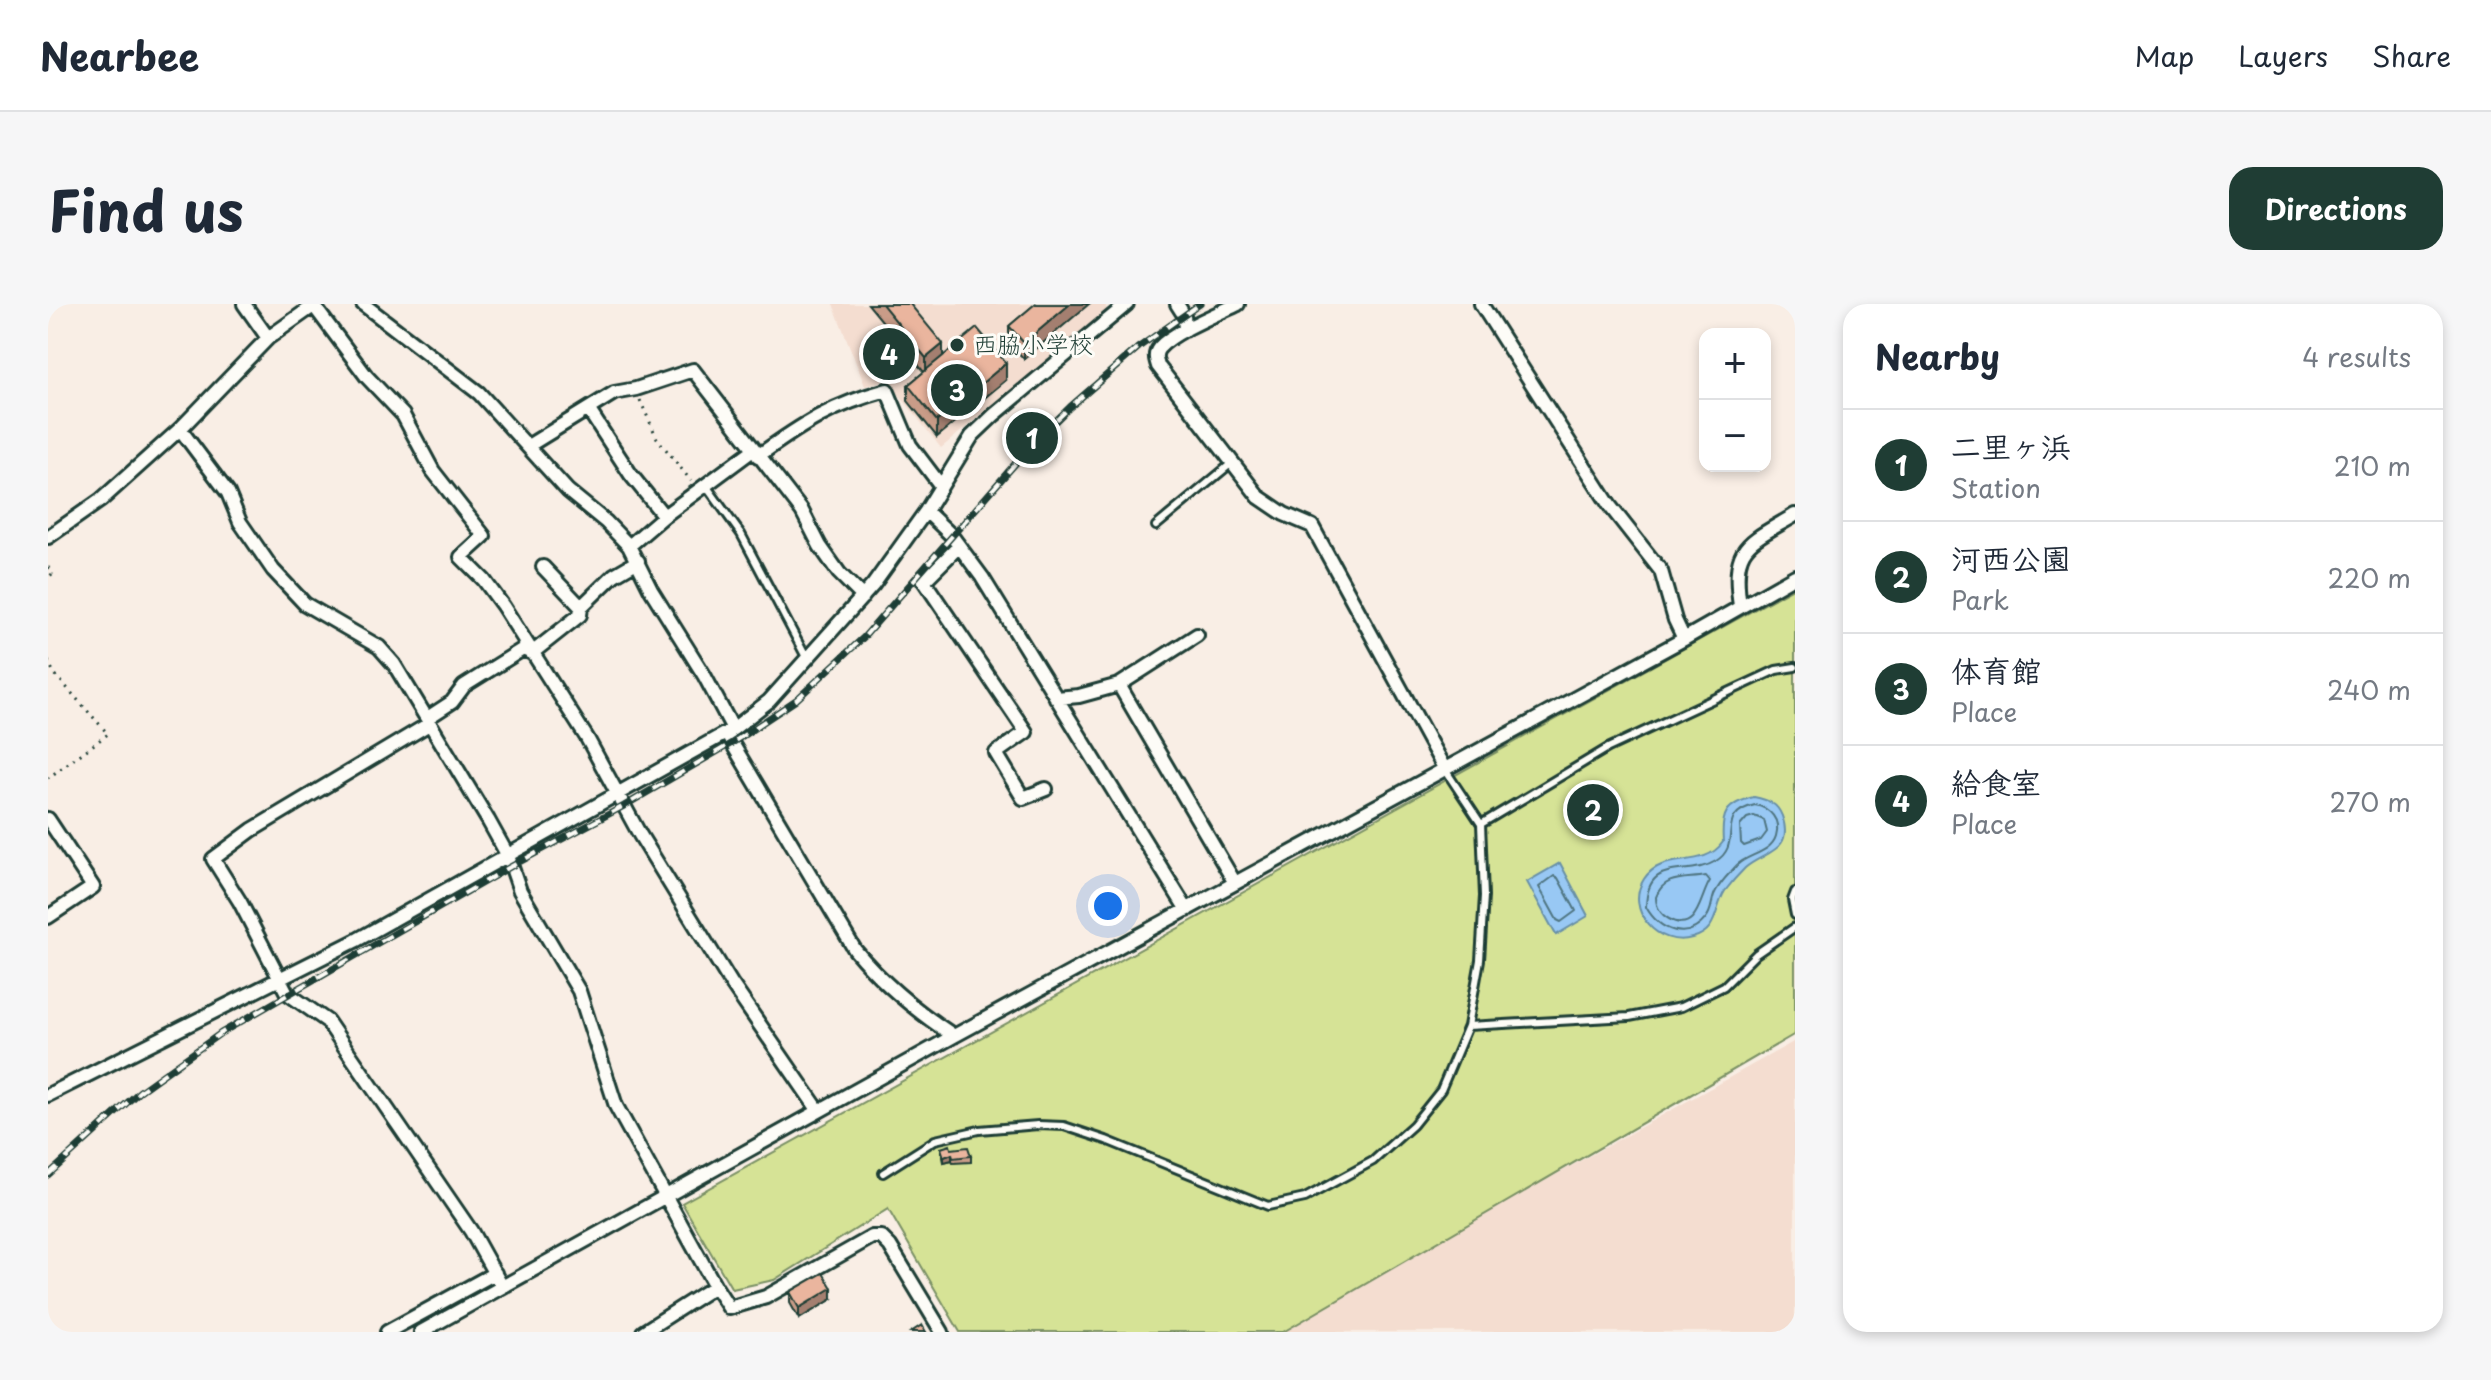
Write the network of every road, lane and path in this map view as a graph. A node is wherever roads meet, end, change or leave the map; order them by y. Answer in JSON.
{"nodes":[{"id":1,"x":244,"y":304,"type":"edge"},
{"id":2,"x":363,"y":304,"type":"edge"},
{"id":3,"x":1177,"y":304,"type":"edge"},
{"id":4,"x":1238,"y":304,"type":"edge"},
{"id":5,"x":1481,"y":304,"type":"edge"},
{"id":6,"x":315,"y":305,"type":"edge"},
{"id":7,"x":1122,"y":305,"type":"edge"},
{"id":8,"x":1185,"y":330,"type":"junction"},
{"id":9,"x":268,"y":338,"type":"junction"},
{"id":10,"x":636,"y":389,"type":"junction"},
{"id":11,"x":588,"y":409,"type":"junction"},
{"id":12,"x":180,"y":429,"type":"junction"},
{"id":13,"x":528,"y":446,"type":"junction"},
{"id":14,"x":756,"y":453,"type":"junction"},
{"id":15,"x":1233,"y":462,"type":"junction"},
{"id":16,"x":941,"y":486,"type":"junction"},
{"id":17,"x":702,"y":487,"type":"junction"},
{"id":18,"x":926,"y":511,"type":"junction"},
{"id":19,"x":1795,"y":515,"type":"edge"},
{"id":20,"x":664,"y":516,"type":"junction"},
{"id":21,"x":1156,"y":526,"type":"dead end"},
{"id":22,"x":48,"y":537,"type":"edge"},
{"id":23,"x":629,"y":546,"type":"junction"},
{"id":24,"x":959,"y":546,"type":"junction"},
{"id":25,"x":638,"y":561,"type":"junction"},
{"id":26,"x":48,"y":567,"type":"edge"},
{"id":27,"x":543,"y":567,"type":"dead end"},
{"id":28,"x":1795,"y":576,"type":"edge"},
{"id":29,"x":48,"y":578,"type":"edge"},
{"id":30,"x":863,"y":597,"type":"junction"},
{"id":31,"x":1740,"y":606,"type":"junction"},
{"id":32,"x":581,"y":607,"type":"junction"},
{"id":33,"x":1197,"y":635,"type":"dead end"},
{"id":34,"x":1684,"y":639,"type":"junction"},
{"id":35,"x":532,"y":653,"type":"junction"},
{"id":36,"x":808,"y":660,"type":"junction"},
{"id":37,"x":48,"y":661,"type":"edge"},
{"id":38,"x":1795,"y":667,"type":"edge"},
{"id":39,"x":1119,"y":685,"type":"junction"},
{"id":40,"x":1056,"y":698,"type":"junction"},
{"id":41,"x":429,"y":724,"type":"junction"},
{"id":42,"x":730,"y":731,"type":"junction"},
{"id":43,"x":1444,"y":768,"type":"junction"},
{"id":44,"x":48,"y":778,"type":"edge"},
{"id":45,"x":1046,"y":789,"type":"dead end"},
{"id":46,"x":619,"y":794,"type":"junction"},
{"id":47,"x":48,"y":819,"type":"edge"},
{"id":48,"x":1481,"y":824,"type":"junction"},
{"id":49,"x":508,"y":856,"type":"junction"},
{"id":50,"x":1235,"y":883,"type":"junction"},
{"id":51,"x":1795,"y":892,"type":"edge"},
{"id":52,"x":1187,"y":910,"type":"junction"},
{"id":53,"x":1795,"y":915,"type":"edge"},
{"id":54,"x":48,"y":917,"type":"edge"},
{"id":55,"x":1795,"y":927,"type":"edge"},
{"id":56,"x":279,"y":979,"type":"junction"},
{"id":57,"x":1468,"y":1026,"type":"junction"},
{"id":58,"x":954,"y":1036,"type":"junction"},
{"id":59,"x":48,"y":1095,"type":"edge"},
{"id":60,"x":819,"y":1111,"type":"junction"},
{"id":61,"x":883,"y":1173,"type":"dead end"},
{"id":62,"x":664,"y":1196,"type":"junction"},
{"id":63,"x":495,"y":1273,"type":"junction"},
{"id":64,"x":501,"y":1285,"type":"junction"},
{"id":65,"x":715,"y":1286,"type":"junction"},
{"id":66,"x":387,"y":1332,"type":"edge"},
{"id":67,"x":421,"y":1332,"type":"edge"},
{"id":68,"x":643,"y":1332,"type":"edge"},
{"id":69,"x":942,"y":1332,"type":"edge"}],
"edges":[{"from":1,"to":9,"type":"street"},
{"from":2,"to":13,"type":"street"},
{"from":3,"to":8,"type":"street"},
{"from":4,"to":8,"type":"street"},
{"from":5,"to":34,"type":"street"},
{"from":6,"to":9,"type":"street"},
{"from":6,"to":35,"type":"street"},
{"from":7,"to":16,"type":"street"},
{"from":8,"to":15,"type":"street"},
{"from":9,"to":12,"type":"street"},
{"from":10,"to":11,"type":"street"},
{"from":10,"to":14,"type":"street"},
{"from":10,"to":17,"type":"path"},
{"from":11,"to":13,"type":"street"},
{"from":11,"to":20,"type":"street"},
{"from":12,"to":22,"type":"street"},
{"from":12,"to":41,"type":"street"},
{"from":13,"to":23,"type":"street"},
{"from":14,"to":16,"type":"street"},
{"from":14,"to":17,"type":"street"},
{"from":14,"to":30,"type":"street"},
{"from":15,"to":21,"type":"lane"},
{"from":15,"to":43,"type":"street"},
{"from":16,"to":18,"type":"street"},
{"from":17,"to":20,"type":"street"},
{"from":17,"to":36,"type":"lane"},
{"from":18,"to":24,"type":"street"},
{"from":18,"to":30,"type":"street"},
{"from":19,"to":31,"type":"street"},
{"from":20,"to":23,"type":"street"},
{"from":23,"to":25,"type":"street"},
{"from":24,"to":40,"type":"street"},
{"from":24,"to":45,"type":"street"},
{"from":25,"to":32,"type":"street"},
{"from":25,"to":42,"type":"street"},
{"from":26,"to":29,"type":"path"},
{"from":27,"to":32,"type":"street"},
{"from":28,"to":31,"type":"street"},
{"from":30,"to":36,"type":"street"},
{"from":31,"to":34,"type":"street"},
{"from":32,"to":35,"type":"street"},
{"from":33,"to":39,"type":"street"},
{"from":34,"to":43,"type":"street"},
{"from":35,"to":41,"type":"street"},
{"from":35,"to":46,"type":"street"},
{"from":36,"to":42,"type":"street"},
{"from":37,"to":44,"type":"path"},
{"from":38,"to":48,"type":"lane"},
{"from":39,"to":40,"type":"street"},
{"from":39,"to":50,"type":"street"},
{"from":40,"to":52,"type":"street"},
{"from":41,"to":49,"type":"street"},
{"from":41,"to":56,"type":"street"},
{"from":42,"to":46,"type":"street"},
{"from":42,"to":58,"type":"street"},
{"from":43,"to":48,"type":"lane"},
{"from":43,"to":50,"type":"street"},
{"from":46,"to":49,"type":"street"},
{"from":46,"to":60,"type":"street"},
{"from":47,"to":54,"type":"street"},
{"from":48,"to":57,"type":"lane"},
{"from":49,"to":56,"type":"street"},
{"from":49,"to":62,"type":"street"},
{"from":50,"to":52,"type":"street"},
{"from":51,"to":53,"type":"lane"},
{"from":52,"to":58,"type":"street"},
{"from":55,"to":57,"type":"lane"},
{"from":56,"to":59,"type":"street"},
{"from":56,"to":63,"type":"street"},
{"from":57,"to":61,"type":"lane"},
{"from":58,"to":60,"type":"street"},
{"from":60,"to":62,"type":"street"},
{"from":62,"to":64,"type":"street"},
{"from":62,"to":65,"type":"street"},
{"from":63,"to":64,"type":"street"},
{"from":63,"to":66,"type":"street"},
{"from":64,"to":67,"type":"street"},
{"from":65,"to":68,"type":"street"},
{"from":65,"to":69,"type":"street"}]}
